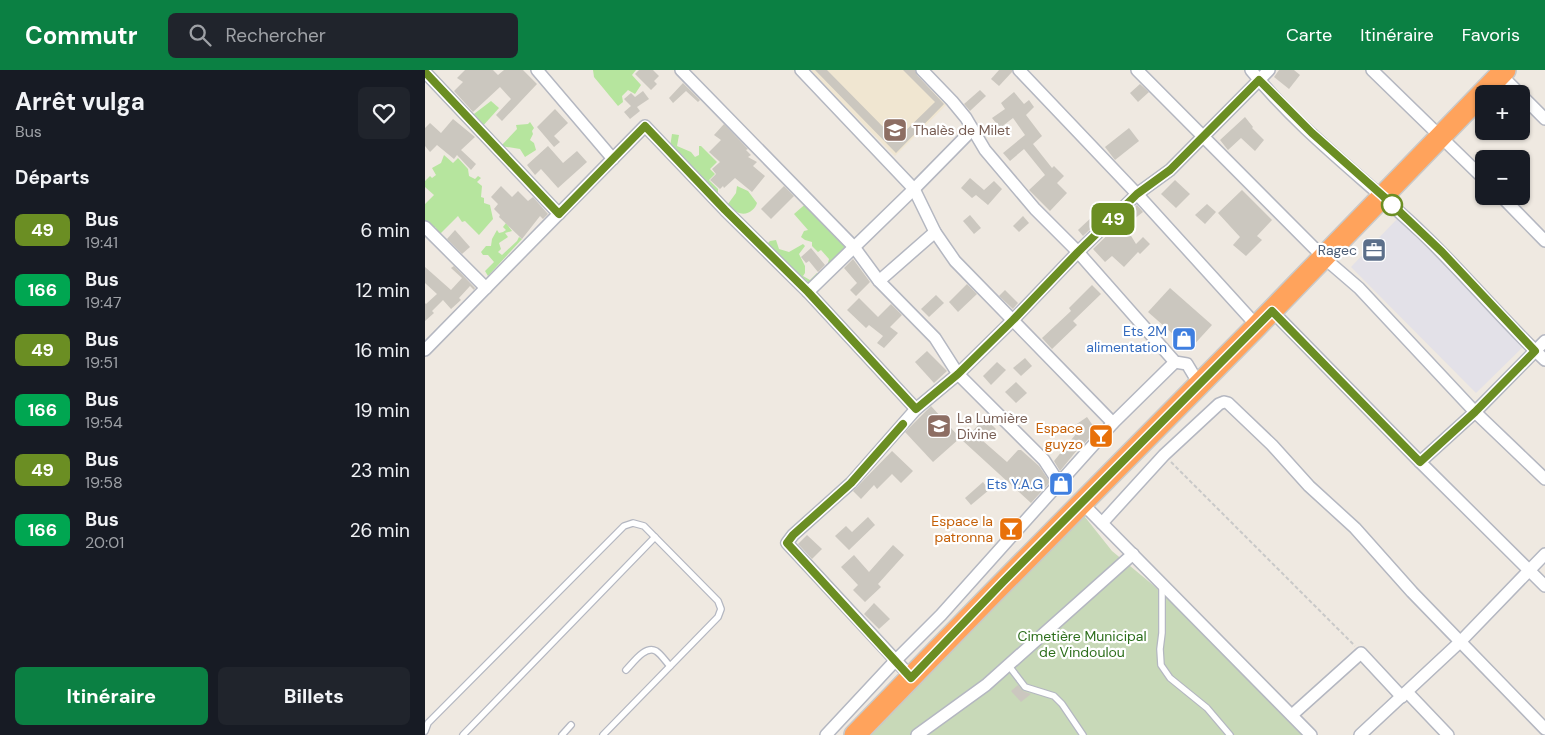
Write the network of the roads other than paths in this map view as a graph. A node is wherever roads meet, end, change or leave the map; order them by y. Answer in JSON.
{"nodes":[{"id":1,"x":537,"y":70,"type":"edge"},
{"id":2,"x":681,"y":70,"type":"edge"},
{"id":3,"x":801,"y":70,"type":"edge"},
{"id":4,"x":922,"y":70,"type":"edge"},
{"id":5,"x":1019,"y":70,"type":"edge"},
{"id":6,"x":1137,"y":70,"type":"edge"},
{"id":7,"x":1251,"y":70,"type":"edge"},
{"id":8,"x":1269,"y":70,"type":"edge"},
{"id":9,"x":1371,"y":70,"type":"edge"},
{"id":10,"x":1501,"y":71,"type":"edge"},
{"id":11,"x":425,"y":72,"type":"edge"},
{"id":12,"x":1259,"y":80,"type":"junction"},
{"id":13,"x":1513,"y":85,"type":"edge"},
{"id":14,"x":1530,"y":103,"type":"edge"},
{"id":15,"x":1545,"y":119,"type":"edge"},
{"id":16,"x":972,"y":130,"type":"junction"},
{"id":17,"x":1442,"y":137,"type":"junction"},
{"id":18,"x":1203,"y":138,"type":"junction"},
{"id":19,"x":613,"y":159,"type":"junction"},
{"id":20,"x":1475,"y":170,"type":"edge"},
{"id":21,"x":914,"y":189,"type":"junction"},
{"id":22,"x":1137,"y":194,"type":"junction"},
{"id":23,"x":1383,"y":196,"type":"junction"},
{"id":24,"x":1510,"y":205,"type":"edge"},
{"id":25,"x":559,"y":214,"type":"junction"},
{"id":26,"x":425,"y":228,"type":"edge"},
{"id":27,"x":935,"y":232,"type":"junction"},
{"id":28,"x":1545,"y":241,"type":"edge"},
{"id":29,"x":854,"y":247,"type":"junction"},
{"id":30,"x":1078,"y":252,"type":"junction"},
{"id":31,"x":1323,"y":257,"type":"junction"},
{"id":32,"x":879,"y":281,"type":"junction"},
{"id":33,"x":486,"y":288,"type":"junction"},
{"id":34,"x":808,"y":292,"type":"junction"},
{"id":35,"x":1272,"y":311,"type":"junction"},
{"id":36,"x":1013,"y":320,"type":"junction"},
{"id":37,"x":1257,"y":326,"type":"junction"},
{"id":38,"x":1545,"y":341,"type":"edge"},
{"id":39,"x":426,"y":346,"type":"edge"},
{"id":40,"x":1535,"y":351,"type":"junction"},
{"id":41,"x":1545,"y":360,"type":"edge"},
{"id":42,"x":1175,"y":362,"type":"junction"},
{"id":43,"x":958,"y":374,"type":"junction"},
{"id":44,"x":1199,"y":384,"type":"junction"},
{"id":45,"x":916,"y":409,"type":"junction"},
{"id":46,"x":1475,"y":412,"type":"junction"},
{"id":47,"x":1113,"y":423,"type":"junction"},
{"id":48,"x":1420,"y":462,"type":"junction"},
{"id":49,"x":1545,"y":479,"type":"edge"},
{"id":50,"x":1059,"y":483,"type":"junction"},
{"id":51,"x":1082,"y":503,"type":"junction"},
{"id":52,"x":1102,"y":523,"type":"junction"},
{"id":53,"x":655,"y":537,"type":"junction"},
{"id":54,"x":1133,"y":554,"type":"junction"},
{"id":55,"x":1545,"y":554,"type":"edge"},
{"id":56,"x":1528,"y":570,"type":"junction"},
{"id":57,"x":1162,"y":584,"type":"junction"},
{"id":58,"x":1545,"y":586,"type":"edge"},
{"id":59,"x":1461,"y":641,"type":"junction"},
{"id":60,"x":895,"y":661,"type":"junction"},
{"id":61,"x":670,"y":666,"type":"junction"},
{"id":62,"x":1009,"y":666,"type":"junction"},
{"id":63,"x":626,"y":670,"type":"dead end"},
{"id":64,"x":911,"y":678,"type":"junction"},
{"id":65,"x":1404,"y":694,"type":"junction"},
{"id":66,"x":1292,"y":715,"type":"junction"},
{"id":67,"x":571,"y":725,"type":"dead end"},
{"id":68,"x":1545,"y":729,"type":"edge"},
{"id":69,"x":425,"y":731,"type":"edge"},
{"id":70,"x":463,"y":735,"type":"edge"},
{"id":71,"x":562,"y":735,"type":"edge"},
{"id":72,"x":603,"y":735,"type":"edge"},
{"id":73,"x":826,"y":735,"type":"edge"},
{"id":74,"x":855,"y":735,"type":"edge"},
{"id":75,"x":917,"y":735,"type":"edge"},
{"id":76,"x":1083,"y":735,"type":"edge"},
{"id":77,"x":1229,"y":735,"type":"edge"},
{"id":78,"x":1311,"y":735,"type":"edge"},
{"id":79,"x":1360,"y":735,"type":"edge"},
{"id":80,"x":1448,"y":735,"type":"edge"}],
"edges":[{"from":1,"to":19,"type":"street"},
{"from":2,"to":29,"type":"street"},
{"from":3,"to":21,"type":"street"},
{"from":4,"to":16,"type":"street"},
{"from":5,"to":22,"type":"street"},
{"from":6,"to":18,"type":"street"},
{"from":7,"to":12,"type":"street"},
{"from":8,"to":12,"type":"street"},
{"from":9,"to":17,"type":"street"},
{"from":10,"to":13,"type":"street"},
{"from":10,"to":17,"type":"highway"},
{"from":11,"to":25,"type":"street"},
{"from":12,"to":18,"type":"street"},
{"from":12,"to":23,"type":"street"},
{"from":14,"to":15,"type":"street"},
{"from":16,"to":21,"type":"street"},
{"from":16,"to":30,"type":"street"},
{"from":17,"to":20,"type":"street"},
{"from":17,"to":23,"type":"highway"},
{"from":18,"to":22,"type":"street"},
{"from":18,"to":31,"type":"street"},
{"from":19,"to":25,"type":"street"},
{"from":19,"to":34,"type":"street"},
{"from":21,"to":27,"type":"street"},
{"from":21,"to":29,"type":"street"},
{"from":22,"to":30,"type":"street"},
{"from":22,"to":37,"type":"street"},
{"from":23,"to":31,"type":"highway"},
{"from":23,"to":40,"type":"street"},
{"from":24,"to":28,"type":"street"},
{"from":25,"to":33,"type":"street"},
{"from":26,"to":33,"type":"street"},
{"from":27,"to":32,"type":"street"},
{"from":27,"to":36,"type":"street"},
{"from":29,"to":32,"type":"street"},
{"from":29,"to":34,"type":"street"},
{"from":30,"to":36,"type":"street"},
{"from":30,"to":42,"type":"street"},
{"from":31,"to":35,"type":"highway"},
{"from":31,"to":46,"type":"street"},
{"from":32,"to":43,"type":"street"},
{"from":33,"to":39,"type":"street"},
{"from":34,"to":45,"type":"street"},
{"from":35,"to":37,"type":"highway"},
{"from":35,"to":48,"type":"street"},
{"from":36,"to":43,"type":"street"},
{"from":36,"to":47,"type":"street"},
{"from":37,"to":44,"type":"highway"},
{"from":38,"to":40,"type":"street"},
{"from":40,"to":41,"type":"street"},
{"from":40,"to":46,"type":"street"},
{"from":42,"to":44,"type":"street"},
{"from":42,"to":47,"type":"street"},
{"from":43,"to":45,"type":"street"},
{"from":43,"to":50,"type":"street"},
{"from":44,"to":51,"type":"highway"},
{"from":45,"to":60,"type":"street"},
{"from":46,"to":48,"type":"street"},
{"from":46,"to":49,"type":"street"},
{"from":47,"to":50,"type":"street"},
{"from":48,"to":56,"type":"street"},
{"from":50,"to":60,"type":"street"},
{"from":51,"to":52,"type":"street"},
{"from":51,"to":64,"type":"highway"},
{"from":52,"to":54,"type":"street"},
{"from":52,"to":59,"type":"street"},
{"from":53,"to":61,"type":"lane"},
{"from":53,"to":69,"type":"lane"},
{"from":53,"to":70,"type":"lane"},
{"from":54,"to":57,"type":"street"},
{"from":54,"to":62,"type":"street"},
{"from":55,"to":56,"type":"street"},
{"from":56,"to":58,"type":"street"},
{"from":56,"to":59,"type":"street"},
{"from":57,"to":66,"type":"street"},
{"from":57,"to":77,"type":"lane"},
{"from":59,"to":65,"type":"street"},
{"from":59,"to":68,"type":"street"},
{"from":60,"to":64,"type":"street"},
{"from":60,"to":73,"type":"street"},
{"from":61,"to":63,"type":"lane"},
{"from":61,"to":72,"type":"lane"},
{"from":62,"to":75,"type":"street"},
{"from":62,"to":76,"type":"lane"},
{"from":64,"to":74,"type":"highway"},
{"from":65,"to":66,"type":"street"},
{"from":65,"to":79,"type":"street"},
{"from":65,"to":80,"type":"street"},
{"from":66,"to":78,"type":"street"},
{"from":67,"to":71,"type":"lane"}]}
